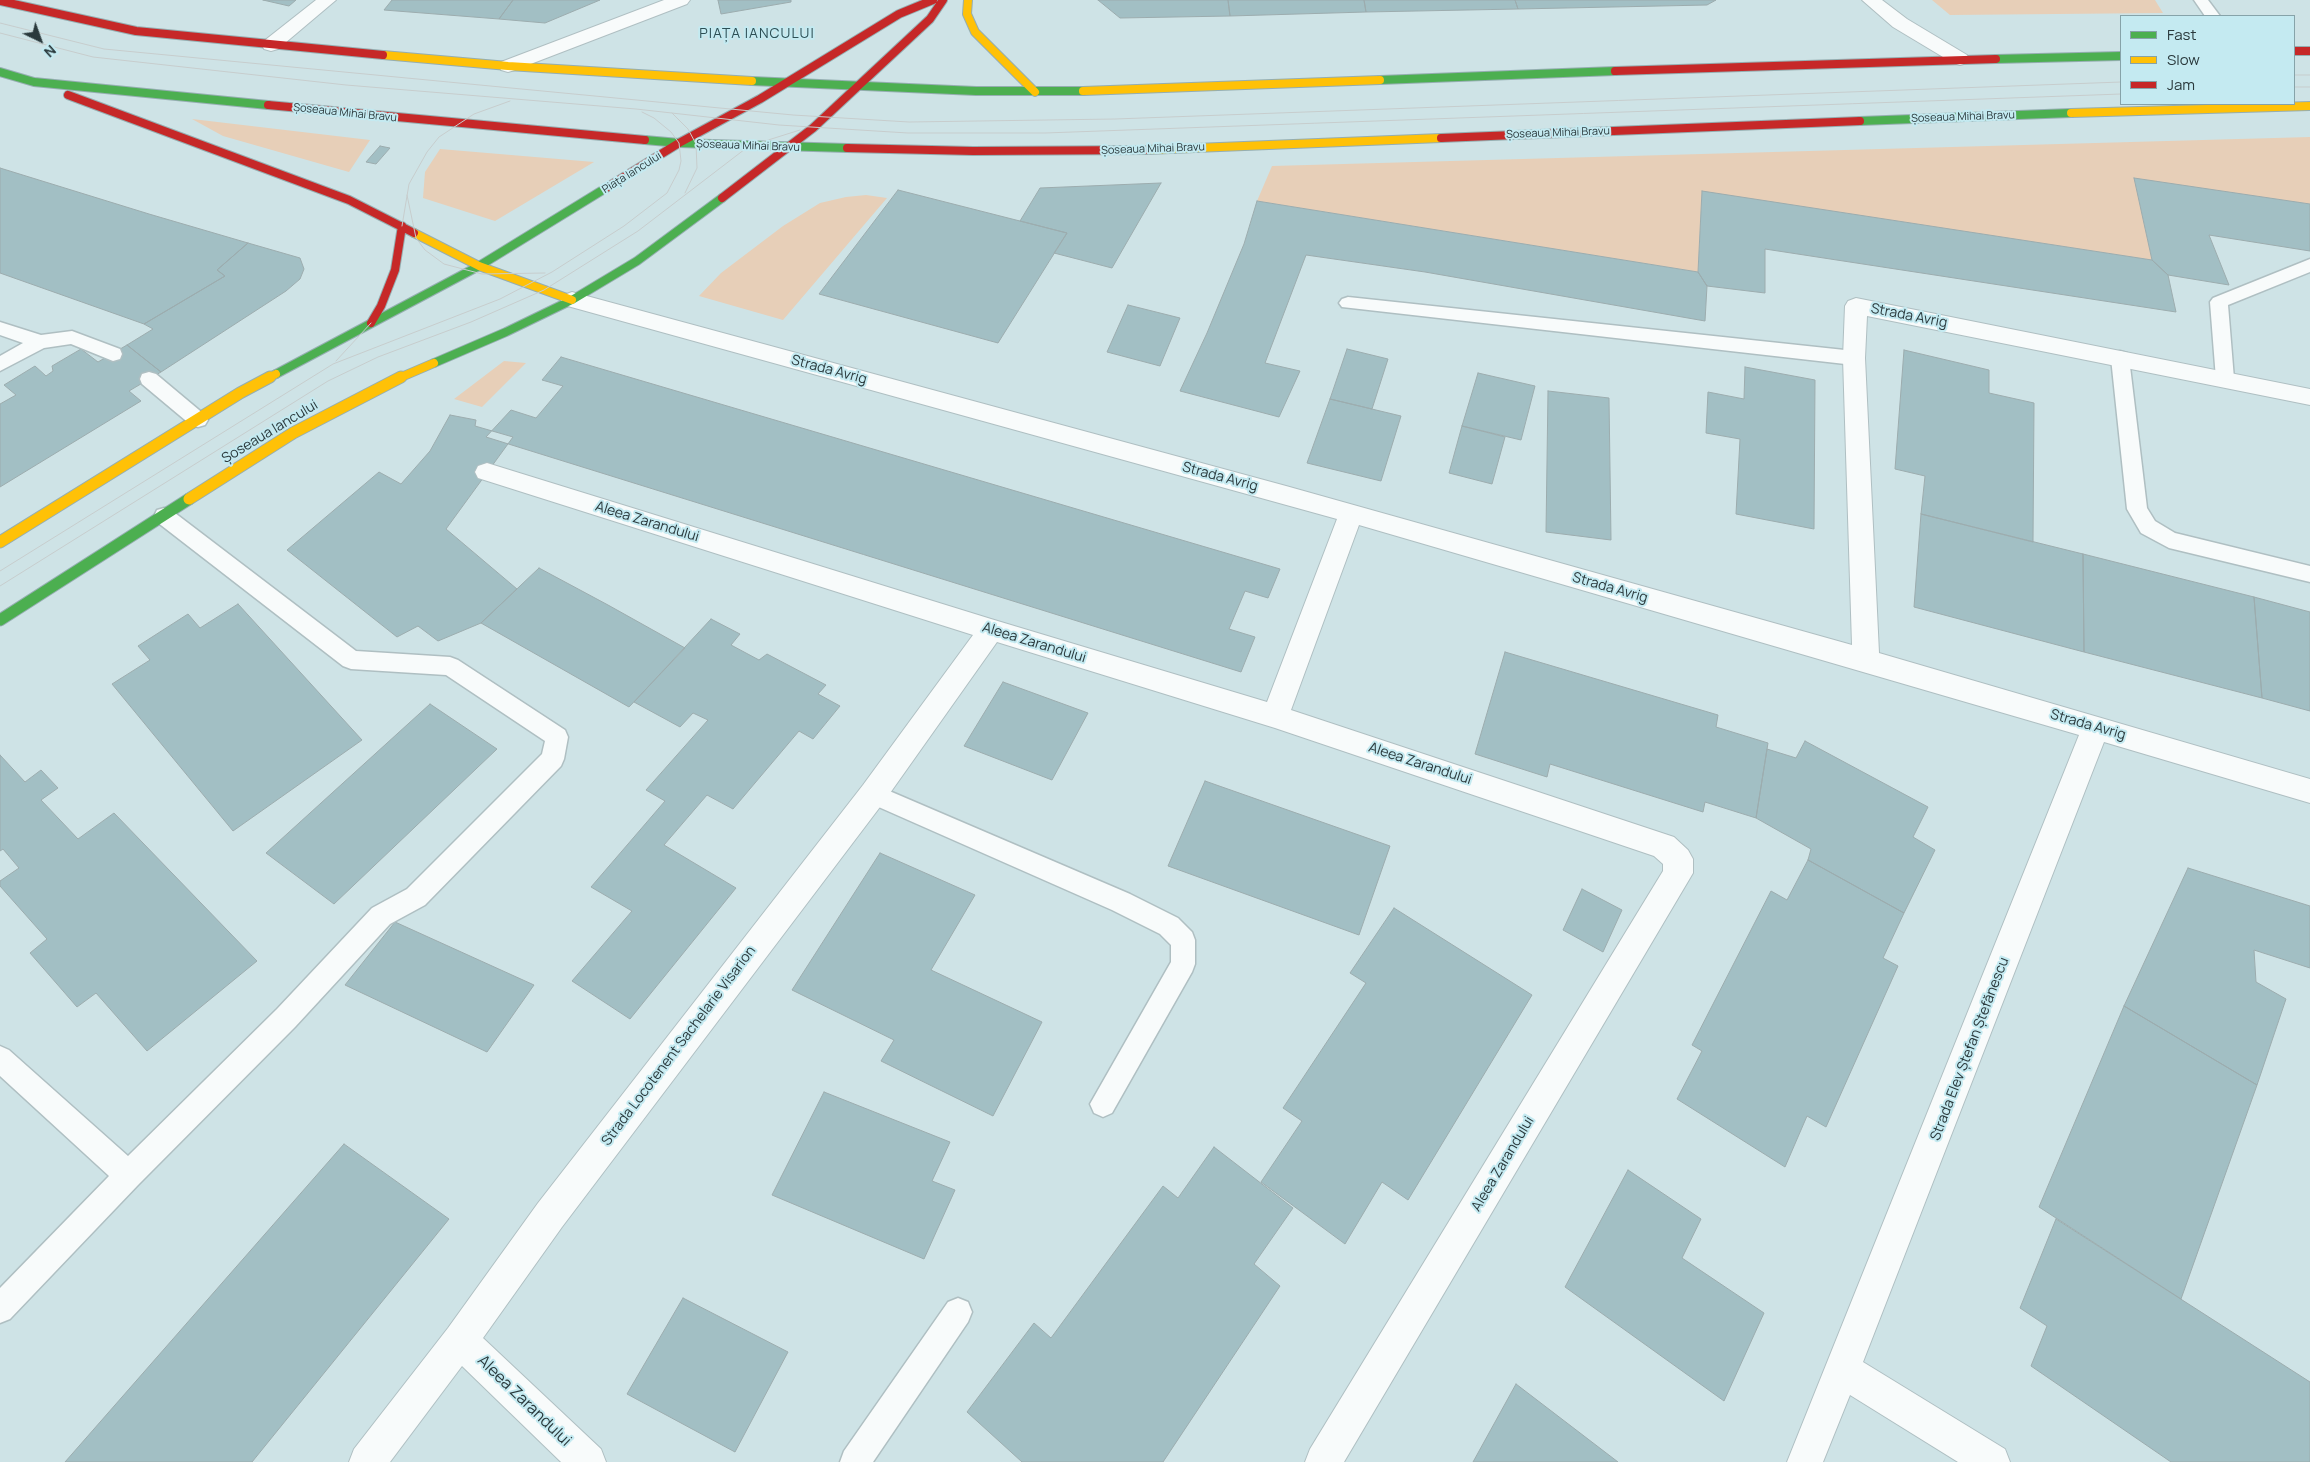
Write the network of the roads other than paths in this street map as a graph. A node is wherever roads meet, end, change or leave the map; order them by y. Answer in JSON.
{"nodes":[{"id":1,"x":327,"y":0,"type":"edge"},
{"id":2,"x":681,"y":0,"type":"edge"},
{"id":3,"x":933,"y":0,"type":"edge"},
{"id":4,"x":943,"y":0,"type":"edge"},
{"id":5,"x":968,"y":0,"type":"edge"},
{"id":6,"x":1870,"y":0,"type":"edge"},
{"id":7,"x":2201,"y":0,"type":"edge"},
{"id":8,"x":0,"y":1,"type":"edge"},
{"id":9,"x":2211,"y":15,"type":"edge"},
{"id":10,"x":271,"y":45,"type":"junction"},
{"id":11,"x":2295,"y":51,"type":"edge"},
{"id":12,"x":2310,"y":51,"type":"edge"},
{"id":13,"x":2120,"y":56,"type":"edge"},
{"id":14,"x":1960,"y":59,"type":"junction"},
{"id":15,"x":508,"y":66,"type":"junction"},
{"id":16,"x":0,"y":72,"type":"edge"},
{"id":17,"x":34,"y":82,"type":"junction"},
{"id":18,"x":786,"y":84,"type":"junction"},
{"id":19,"x":857,"y":87,"type":"junction"},
{"id":20,"x":1035,"y":92,"type":"junction"},
{"id":21,"x":2310,"y":106,"type":"edge"},
{"id":22,"x":680,"y":143,"type":"junction"},
{"id":23,"x":788,"y":148,"type":"junction"},
{"id":24,"x":402,"y":226,"type":"junction"},
{"id":25,"x":2310,"y":265,"type":"edge"},
{"id":26,"x":478,"y":266,"type":"junction"},
{"id":27,"x":572,"y":300,"type":"junction"},
{"id":28,"x":1348,"y":303,"type":"dead end"},
{"id":29,"x":371,"y":323,"type":"junction"},
{"id":30,"x":0,"y":328,"type":"edge"},
{"id":31,"x":40,"y":342,"type":"junction"},
{"id":32,"x":112,"y":354,"type":"dead end"},
{"id":33,"x":1854,"y":358,"type":"junction"},
{"id":34,"x":2120,"y":358,"type":"junction"},
{"id":35,"x":0,"y":364,"type":"edge"},
{"id":36,"x":149,"y":379,"type":"dead end"},
{"id":37,"x":2225,"y":379,"type":"junction"},
{"id":38,"x":2310,"y":397,"type":"edge"},
{"id":39,"x":198,"y":420,"type":"junction"},
{"id":40,"x":487,"y":472,"type":"dead end"},
{"id":41,"x":1351,"y":515,"type":"junction"},
{"id":42,"x":164,"y":516,"type":"junction"},
{"id":43,"x":0,"y":542,"type":"edge"},
{"id":44,"x":2310,"y":574,"type":"edge"},
{"id":45,"x":0,"y":620,"type":"edge"},
{"id":46,"x":991,"y":630,"type":"junction"},
{"id":47,"x":1866,"y":660,"type":"junction"},
{"id":48,"x":1275,"y":716,"type":"junction"},
{"id":49,"x":2096,"y":727,"type":"junction"},
{"id":50,"x":2310,"y":791,"type":"edge"},
{"id":51,"x":873,"y":794,"type":"junction"},
{"id":52,"x":0,"y":1058,"type":"edge"},
{"id":53,"x":1103,"y":1104,"type":"dead end"},
{"id":54,"x":128,"y":1175,"type":"junction"},
{"id":55,"x":0,"y":1309,"type":"edge"},
{"id":56,"x":958,"y":1312,"type":"dead end"},
{"id":57,"x":460,"y":1340,"type":"junction"},
{"id":58,"x":1843,"y":1370,"type":"junction"},
{"id":59,"x":367,"y":1462,"type":"edge"},
{"id":60,"x":588,"y":1462,"type":"edge"},
{"id":61,"x":855,"y":1462,"type":"edge"},
{"id":62,"x":1322,"y":1462,"type":"edge"},
{"id":63,"x":1805,"y":1462,"type":"edge"},
{"id":64,"x":1992,"y":1462,"type":"edge"}],
"edges":[{"from":1,"to":10,"type":"street"},
{"from":2,"to":15,"type":"street"},
{"from":3,"to":18,"type":"main road","name":"Piața Iancului"},
{"from":4,"to":19,"type":"main road"},
{"from":5,"to":20,"type":"main road"},
{"from":6,"to":14,"type":"street"},
{"from":7,"to":9,"type":"lane"},
{"from":8,"to":10,"type":"main road"},
{"from":10,"to":15,"type":"main road"},
{"from":11,"to":12,"type":"main road"},
{"from":13,"to":14,"type":"main road"},
{"from":14,"to":20,"type":"main road"},
{"from":15,"to":18,"type":"main road"},
{"from":16,"to":17,"type":"main road","name":"Șoseaua Mihai Bravu"},
{"from":17,"to":22,"type":"main road","name":"Șoseaua Mihai Bravu"},
{"from":17,"to":24,"type":"main road"},
{"from":18,"to":19,"type":"main road"},
{"from":18,"to":22,"type":"main road","name":"Piața Iancului"},
{"from":19,"to":20,"type":"main road"},
{"from":19,"to":23,"type":"main road"},
{"from":21,"to":23,"type":"main road","name":"Șoseaua Mihai Bravu"},
{"from":22,"to":23,"type":"main road","name":"Șoseaua Mihai Bravu"},
{"from":22,"to":26,"type":"main road","name":"Piața Iancului"},
{"from":23,"to":27,"type":"main road"},
{"from":24,"to":26,"type":"main road"},
{"from":24,"to":29,"type":"main road"},
{"from":25,"to":37,"type":"lane"},
{"from":26,"to":27,"type":"main road"},
{"from":26,"to":29,"type":"main road"},
{"from":27,"to":41,"type":"street","name":"Strada Avrig"},
{"from":27,"to":42,"type":"main road","name":"Șoseaua Iancului"},
{"from":28,"to":33,"type":"lane"},
{"from":29,"to":39,"type":"main road"},
{"from":30,"to":31,"type":"lane"},
{"from":31,"to":32,"type":"lane"},
{"from":31,"to":35,"type":"lane"},
{"from":33,"to":34,"type":"street","name":"Strada Avrig"},
{"from":33,"to":47,"type":"street","name":"Strada Avrig"},
{"from":34,"to":37,"type":"street","name":"Strada Avrig"},
{"from":34,"to":44,"type":"lane"},
{"from":36,"to":39,"type":"lane"},
{"from":37,"to":38,"type":"street","name":"Strada Avrig"},
{"from":39,"to":43,"type":"main road"},
{"from":40,"to":46,"type":"street","name":"Aleea Zarandului"},
{"from":41,"to":47,"type":"street","name":"Strada Avrig"},
{"from":41,"to":48,"type":"street"},
{"from":42,"to":45,"type":"main road","name":"Șoseaua Iancului"},
{"from":42,"to":54,"type":"lane"},
{"from":46,"to":48,"type":"street","name":"Aleea Zarandului"},
{"from":46,"to":51,"type":"street","name":"Strada Locotenent Sachelarie Visarion"},
{"from":47,"to":49,"type":"street","name":"Strada Avrig"},
{"from":48,"to":62,"type":"street","name":"Aleea Zarandului"},
{"from":49,"to":50,"type":"street","name":"Strada Avrig"},
{"from":49,"to":58,"type":"street","name":"Strada Elev Ștefan Ștefănescu"},
{"from":51,"to":53,"type":"lane"},
{"from":51,"to":57,"type":"street","name":"Strada Locotenent Sachelarie Visarion"},
{"from":52,"to":54,"type":"lane"},
{"from":54,"to":55,"type":"lane"},
{"from":56,"to":61,"type":"lane"},
{"from":57,"to":59,"type":"street","name":"Strada Locotenent Sachelarie Visarion"},
{"from":57,"to":60,"type":"street","name":"Aleea Zarandului"},
{"from":58,"to":63,"type":"street","name":"Strada Elev Ștefan Ștefănescu"},
{"from":58,"to":64,"type":"street"}]}
